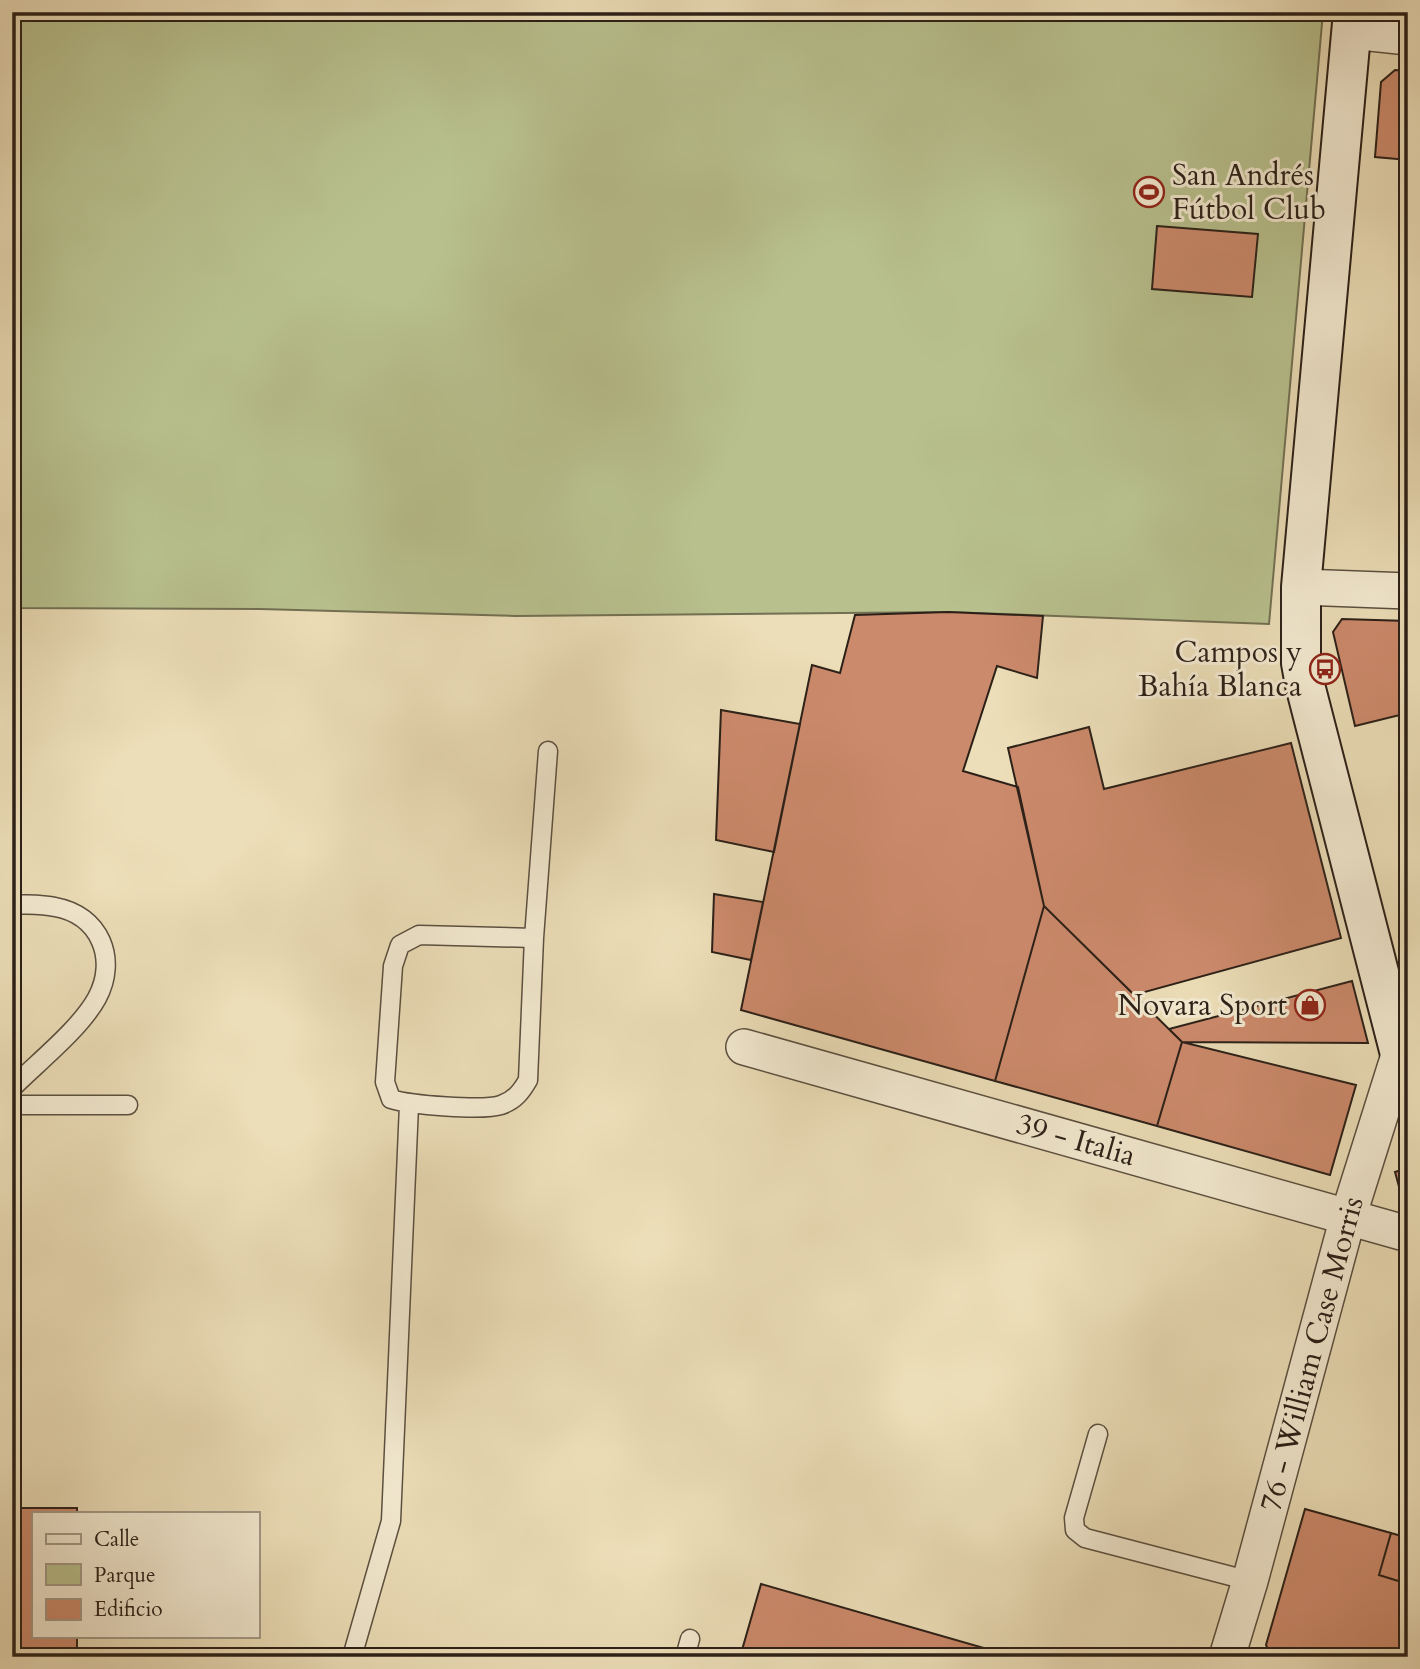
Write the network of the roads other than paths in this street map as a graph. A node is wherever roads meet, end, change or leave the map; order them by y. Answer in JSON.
{"nodes":[{"id":1,"x":1352,"y":22,"type":"edge"},
{"id":2,"x":1408,"y":37,"type":"edge"},
{"id":3,"x":1301,"y":587,"type":"junction"},
{"id":4,"x":1408,"y":592,"type":"edge"},
{"id":5,"x":548,"y":751,"type":"dead end"},
{"id":6,"x":12,"y":904,"type":"edge"},
{"id":7,"x":534,"y":938,"type":"junction"},
{"id":8,"x":744,"y":1046,"type":"dead end"},
{"id":9,"x":1404,"y":1068,"type":"edge"},
{"id":10,"x":12,"y":1088,"type":"edge"},
{"id":11,"x":12,"y":1105,"type":"edge"},
{"id":12,"x":128,"y":1105,"type":"dead end"},
{"id":13,"x":409,"y":1105,"type":"junction"},
{"id":14,"x":1348,"y":1217,"type":"junction"},
{"id":15,"x":1408,"y":1234,"type":"edge"},
{"id":16,"x":1098,"y":1434,"type":"dead end"},
{"id":17,"x":1250,"y":1581,"type":"junction"},
{"id":18,"x":352,"y":1657,"type":"edge"},
{"id":19,"x":1227,"y":1657,"type":"edge"}],
"edges":[{"from":1,"to":2,"type":"street"},
{"from":1,"to":3,"type":"main road"},
{"from":3,"to":4,"type":"street"},
{"from":3,"to":9,"type":"main road"},
{"from":5,"to":7,"type":"lane"},
{"from":6,"to":10,"type":"lane"},
{"from":7,"to":13,"type":"lane"},
{"from":7,"to":13,"type":"lane"},
{"from":8,"to":14,"type":"street","name":"39 - Italia"},
{"from":9,"to":14,"type":"street","name":"76 - William Case Morris"},
{"from":11,"to":12,"type":"lane"},
{"from":13,"to":18,"type":"lane"},
{"from":14,"to":15,"type":"street","name":"39 - Italia"},
{"from":14,"to":17,"type":"street","name":"76 - William Case Morris"},
{"from":16,"to":17,"type":"lane"},
{"from":17,"to":19,"type":"street","name":"76 - William Case Morris"}]}
